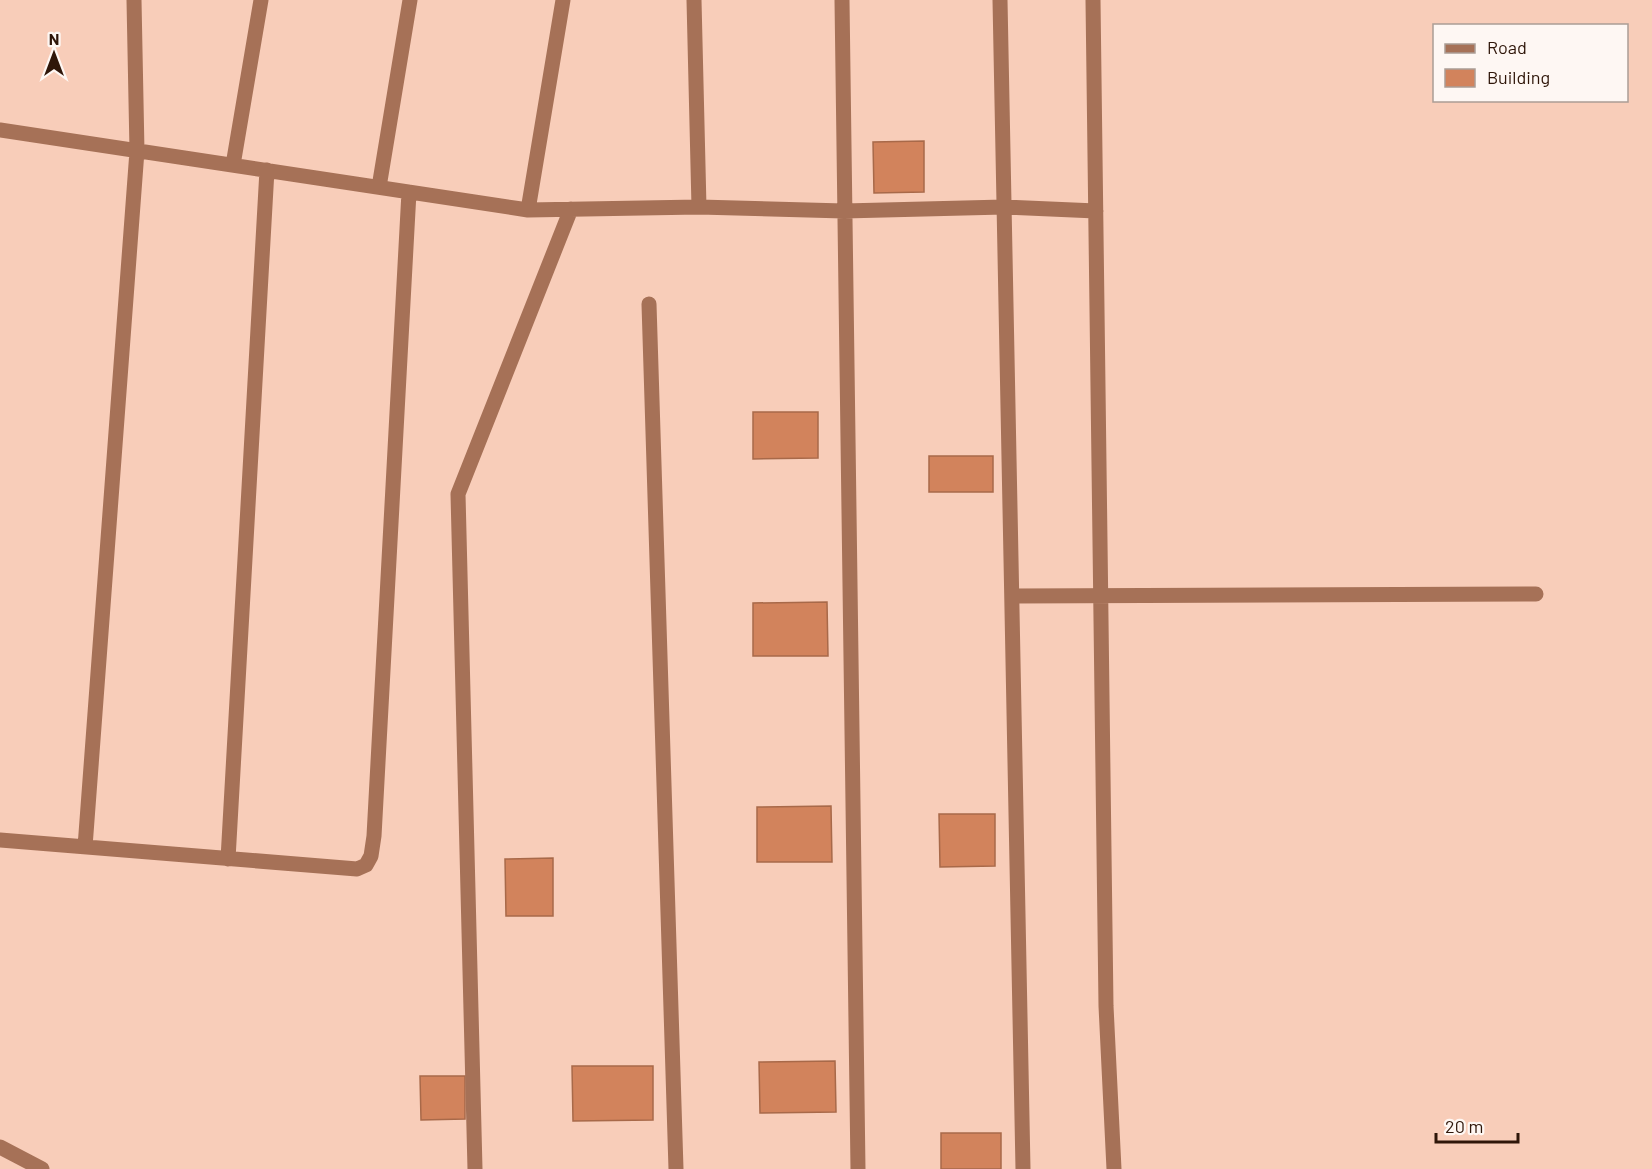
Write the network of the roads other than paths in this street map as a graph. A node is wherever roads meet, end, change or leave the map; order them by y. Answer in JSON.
{"nodes":[{"id":1,"x":134,"y":0,"type":"edge"},
{"id":2,"x":261,"y":0,"type":"edge"},
{"id":3,"x":410,"y":0,"type":"edge"},
{"id":4,"x":563,"y":0,"type":"edge"},
{"id":5,"x":694,"y":0,"type":"edge"},
{"id":6,"x":842,"y":0,"type":"edge"},
{"id":7,"x":1000,"y":0,"type":"edge"},
{"id":8,"x":1093,"y":0,"type":"edge"},
{"id":9,"x":0,"y":130,"type":"edge"},
{"id":10,"x":137,"y":151,"type":"junction"},
{"id":11,"x":233,"y":165,"type":"junction"},
{"id":12,"x":267,"y":170,"type":"junction"},
{"id":13,"x":379,"y":187,"type":"junction"},
{"id":14,"x":410,"y":192,"type":"junction"},
{"id":15,"x":699,"y":207,"type":"junction"},
{"id":16,"x":1004,"y":207,"type":"junction"},
{"id":17,"x":571,"y":209,"type":"junction"},
{"id":18,"x":528,"y":210,"type":"junction"},
{"id":19,"x":844,"y":211,"type":"junction"},
{"id":20,"x":1096,"y":211,"type":"junction"},
{"id":21,"x":650,"y":304,"type":"dead end"},
{"id":22,"x":1536,"y":594,"type":"dead end"},
{"id":23,"x":1012,"y":596,"type":"junction"},
{"id":24,"x":1101,"y":596,"type":"junction"},
{"id":25,"x":0,"y":840,"type":"edge"},
{"id":26,"x":85,"y":848,"type":"junction"},
{"id":27,"x":228,"y":859,"type":"junction"},
{"id":28,"x":0,"y":1147,"type":"edge"},
{"id":29,"x":42,"y":1169,"type":"edge"},
{"id":30,"x":475,"y":1169,"type":"edge"},
{"id":31,"x":676,"y":1169,"type":"edge"},
{"id":32,"x":858,"y":1169,"type":"edge"},
{"id":33,"x":1023,"y":1169,"type":"edge"},
{"id":34,"x":1114,"y":1169,"type":"edge"}],
"edges":[{"from":1,"to":10,"type":"street"},
{"from":2,"to":11,"type":"street"},
{"from":3,"to":13,"type":"street"},
{"from":4,"to":18,"type":"street"},
{"from":5,"to":15,"type":"street"},
{"from":6,"to":19,"type":"street"},
{"from":7,"to":16,"type":"street"},
{"from":8,"to":20,"type":"street"},
{"from":9,"to":10,"type":"street"},
{"from":10,"to":11,"type":"street"},
{"from":10,"to":26,"type":"street"},
{"from":11,"to":12,"type":"street"},
{"from":12,"to":13,"type":"street"},
{"from":12,"to":27,"type":"street"},
{"from":13,"to":14,"type":"street"},
{"from":14,"to":18,"type":"street"},
{"from":14,"to":27,"type":"street"},
{"from":15,"to":17,"type":"street"},
{"from":15,"to":19,"type":"street"},
{"from":16,"to":19,"type":"street"},
{"from":16,"to":20,"type":"street"},
{"from":16,"to":23,"type":"street"},
{"from":17,"to":18,"type":"street"},
{"from":17,"to":30,"type":"street"},
{"from":19,"to":32,"type":"street"},
{"from":20,"to":24,"type":"street"},
{"from":21,"to":31,"type":"street"},
{"from":22,"to":24,"type":"street"},
{"from":23,"to":24,"type":"street"},
{"from":23,"to":33,"type":"street"},
{"from":24,"to":34,"type":"street"},
{"from":25,"to":26,"type":"street"},
{"from":26,"to":27,"type":"street"},
{"from":28,"to":29,"type":"street"}]}
